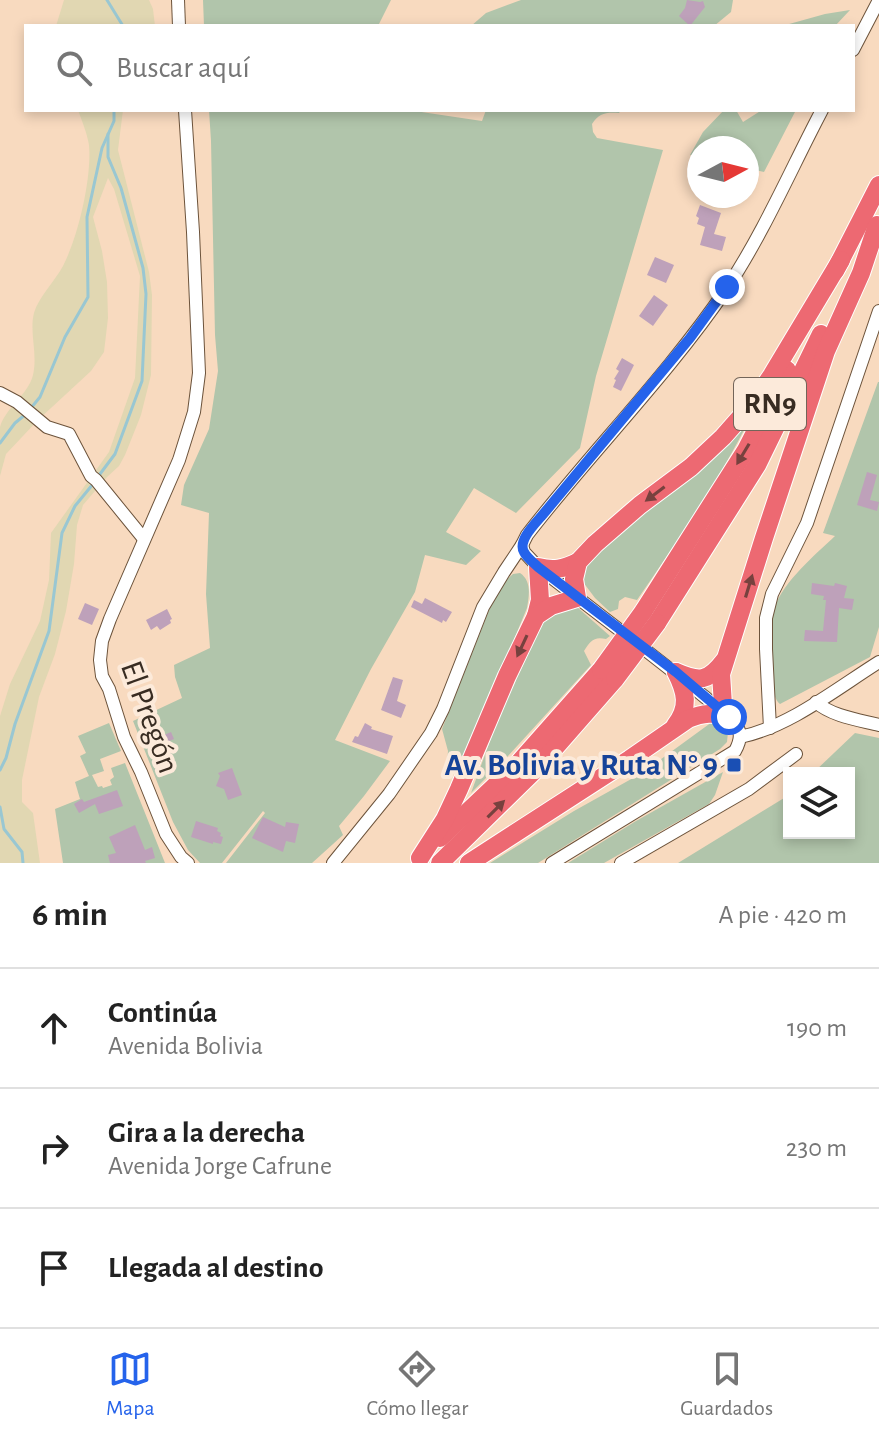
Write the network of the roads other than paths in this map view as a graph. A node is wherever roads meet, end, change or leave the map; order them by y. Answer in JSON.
{"nodes":[{"id":1,"x":178,"y":0,"type":"edge"},
{"id":2,"x":879,"y":0,"type":"edge"},
{"id":3,"x":179,"y":24,"type":"edge"},
{"id":4,"x":855,"y":46,"type":"edge"},
{"id":5,"x":185,"y":112,"type":"edge"},
{"id":6,"x":821,"y":112,"type":"edge"},
{"id":7,"x":879,"y":185,"type":"edge"},
{"id":8,"x":878,"y":224,"type":"edge"},
{"id":9,"x":841,"y":260,"type":"junction"},
{"id":10,"x":879,"y":311,"type":"edge"},
{"id":11,"x":0,"y":393,"type":"edge"},
{"id":12,"x":144,"y":539,"type":"junction"},
{"id":13,"x":522,"y":545,"type":"junction"},
{"id":14,"x":578,"y":562,"type":"junction"},
{"id":15,"x":538,"y":567,"type":"junction"},
{"id":16,"x":577,"y":598,"type":"junction"},
{"id":17,"x":536,"y":616,"type":"junction"},
{"id":18,"x":650,"y":618,"type":"junction"},
{"id":19,"x":725,"y":660,"type":"junction"},
{"id":20,"x":879,"y":662,"type":"edge"},
{"id":21,"x":676,"y":672,"type":"junction"},
{"id":22,"x":608,"y":675,"type":"junction"},
{"id":23,"x":816,"y":702,"type":"junction"},
{"id":24,"x":729,"y":717,"type":"junction"},
{"id":25,"x":879,"y":725,"type":"edge"},
{"id":26,"x":770,"y":728,"type":"junction"},
{"id":27,"x":671,"y":731,"type":"junction"},
{"id":28,"x":740,"y":737,"type":"junction"},
{"id":29,"x":796,"y":754,"type":"dead end"},
{"id":30,"x":417,"y":861,"type":"edge"},
{"id":31,"x":188,"y":863,"type":"edge"},
{"id":32,"x":333,"y":863,"type":"edge"},
{"id":33,"x":440,"y":863,"type":"edge"},
{"id":34,"x":469,"y":863,"type":"edge"},
{"id":35,"x":552,"y":863,"type":"edge"},
{"id":36,"x":621,"y":863,"type":"edge"}],
"edges":[{"from":1,"to":3,"type":"street"},
{"from":2,"to":4,"type":"street"},
{"from":5,"to":12,"type":"street","name":"El Pregón"},
{"from":6,"to":13,"type":"street"},
{"from":7,"to":9,"type":"highway","number":"RN9"},
{"from":8,"to":18,"type":"highway","number":"RN9"},
{"from":19,"to":8,"type":"highway","one_way":true},
{"from":9,"to":14,"type":"highway","one_way":true},
{"from":9,"to":18,"type":"highway","number":"RN9","one_way":true},
{"from":10,"to":26,"type":"street"},
{"from":11,"to":12,"type":"street"},
{"from":12,"to":31,"type":"street","name":"El Pregón"},
{"from":13,"to":15,"type":"street"},
{"from":13,"to":32,"type":"street"},
{"from":14,"to":15,"type":"highway"},
{"from":14,"to":16,"type":"highway"},
{"from":15,"to":16,"type":"street"},
{"from":15,"to":17,"type":"highway"},
{"from":16,"to":17,"type":"highway"},
{"from":16,"to":21,"type":"street"},
{"from":17,"to":30,"type":"highway","one_way":true},
{"from":18,"to":22,"type":"highway","number":"RN9","bridge":true},
{"from":19,"to":21,"type":"highway"},
{"from":19,"to":24,"type":"highway"},
{"from":20,"to":23,"type":"street"},
{"from":21,"to":24,"type":"street"},
{"from":21,"to":27,"type":"highway"},
{"from":22,"to":30,"type":"highway","number":"RN9"},
{"from":33,"to":22,"type":"highway","number":"RN9","one_way":true},
{"from":23,"to":25,"type":"street"},
{"from":23,"to":26,"type":"street"},
{"from":24,"to":27,"type":"highway"},
{"from":24,"to":28,"type":"street"},
{"from":26,"to":28,"type":"street"},
{"from":27,"to":34,"type":"highway"},
{"from":28,"to":35,"type":"street"},
{"from":29,"to":36,"type":"street"}]}
